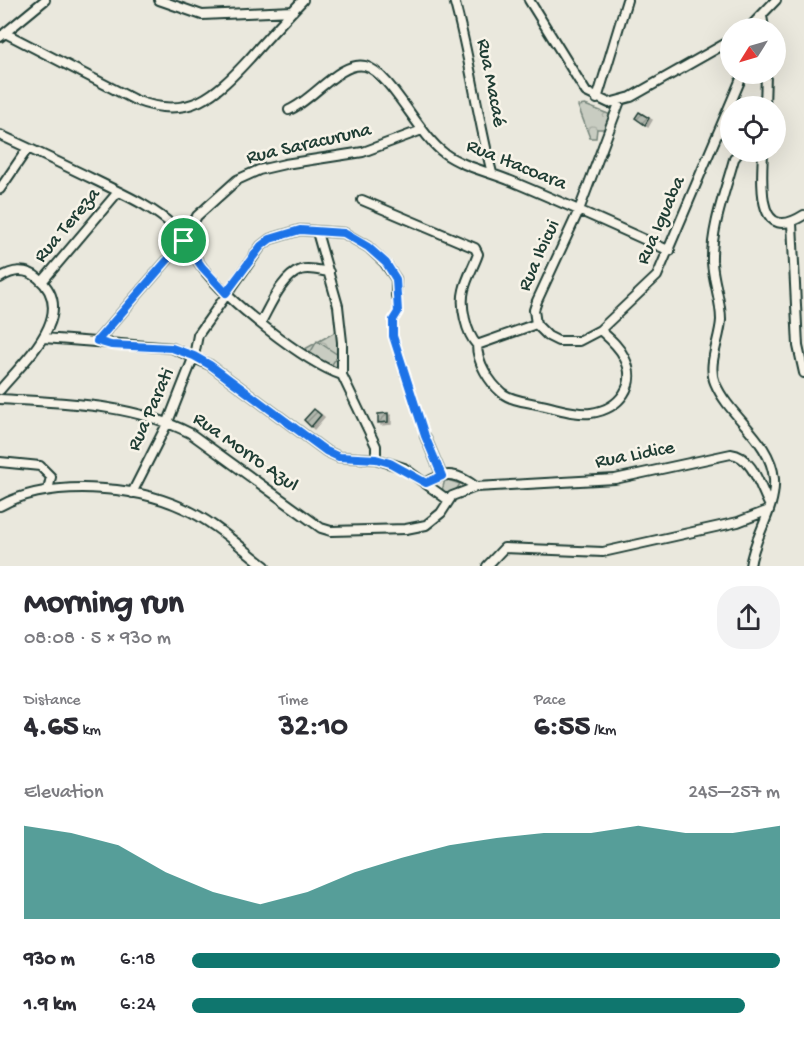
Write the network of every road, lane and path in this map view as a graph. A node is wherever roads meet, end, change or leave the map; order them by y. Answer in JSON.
{"nodes":[{"id":1,"x":45,"y":0,"type":"edge"},
{"id":2,"x":159,"y":0,"type":"edge"},
{"id":3,"x":303,"y":0,"type":"edge"},
{"id":4,"x":454,"y":0,"type":"edge"},
{"id":5,"x":529,"y":0,"type":"edge"},
{"id":6,"x":627,"y":0,"type":"edge"},
{"id":7,"x":776,"y":0,"type":"edge"},
{"id":8,"x":293,"y":10,"type":"junction"},
{"id":9,"x":762,"y":16,"type":"edge"},
{"id":10,"x":2,"y":35,"type":"edge"},
{"id":11,"x":720,"y":46,"type":"edge"},
{"id":12,"x":739,"y":84,"type":"edge"},
{"id":13,"x":597,"y":99,"type":"junction"},
{"id":14,"x":620,"y":101,"type":"junction"},
{"id":15,"x":288,"y":110,"type":"dead end"},
{"id":16,"x":422,"y":130,"type":"junction"},
{"id":17,"x":0,"y":135,"type":"edge"},
{"id":18,"x":28,"y":148,"type":"junction"},
{"id":19,"x":733,"y":162,"type":"edge"},
{"id":20,"x":763,"y":162,"type":"edge"},
{"id":21,"x":492,"y":173,"type":"junction"},
{"id":22,"x":0,"y":189,"type":"edge"},
{"id":23,"x":118,"y":192,"type":"junction"},
{"id":24,"x":362,"y":200,"type":"dead end"},
{"id":25,"x":579,"y":210,"type":"junction"},
{"id":26,"x":804,"y":215,"type":"edge"},
{"id":27,"x":792,"y":223,"type":"junction"},
{"id":28,"x":317,"y":232,"type":"junction"},
{"id":29,"x":184,"y":241,"type":"junction"},
{"id":30,"x":670,"y":251,"type":"junction"},
{"id":31,"x":329,"y":272,"type":"junction"},
{"id":32,"x":0,"y":278,"type":"edge"},
{"id":33,"x":42,"y":282,"type":"junction"},
{"id":34,"x":226,"y":293,"type":"junction"},
{"id":35,"x":396,"y":296,"type":"joint"},
{"id":36,"x":261,"y":322,"type":"junction"},
{"id":37,"x":536,"y":324,"type":"junction"},
{"id":38,"x":600,"y":330,"type":"junction"},
{"id":39,"x":44,"y":338,"type":"junction"},
{"id":40,"x":97,"y":341,"type":"junction"},
{"id":41,"x":477,"y":345,"type":"junction"},
{"id":42,"x":194,"y":356,"type":"junction"},
{"id":43,"x":804,"y":373,"type":"edge"},
{"id":44,"x":342,"y":375,"type":"junction"},
{"id":45,"x":400,"y":375,"type":"dead end"},
{"id":46,"x":408,"y":379,"type":"junction"},
{"id":47,"x":0,"y":390,"type":"edge"},
{"id":48,"x":0,"y":399,"type":"edge"},
{"id":49,"x":168,"y":422,"type":"junction"},
{"id":50,"x":425,"y":436,"type":"joint"},
{"id":51,"x":376,"y":459,"type":"junction"},
{"id":52,"x":0,"y":462,"type":"edge"},
{"id":53,"x":442,"y":476,"type":"junction"},
{"id":54,"x":426,"y":483,"type":"junction"},
{"id":55,"x":476,"y":487,"type":"junction"},
{"id":56,"x":48,"y":490,"type":"junction"},
{"id":57,"x":132,"y":493,"type":"junction"},
{"id":58,"x":450,"y":498,"type":"junction"},
{"id":59,"x":0,"y":507,"type":"edge"},
{"id":60,"x":769,"y":508,"type":"junction"},
{"id":61,"x":265,"y":566,"type":"edge"},
{"id":62,"x":487,"y":566,"type":"edge"},
{"id":63,"x":750,"y":566,"type":"edge"}],
"edges":[{"from":1,"to":10,"type":"street"},
{"from":2,"to":8,"type":"street"},
{"from":3,"to":8,"type":"street"},
{"from":4,"to":21,"type":"street","name":"Rua Macaé"},
{"from":5,"to":13,"type":"street"},
{"from":6,"to":13,"type":"street"},
{"from":7,"to":9,"type":"street"},
{"from":8,"to":10,"type":"street"},
{"from":11,"to":14,"type":"street"},
{"from":12,"to":30,"type":"street","name":"Rua Iguaba"},
{"from":13,"to":14,"type":"street"},
{"from":14,"to":25,"type":"street","name":"Rua Ibicui"},
{"from":15,"to":16,"type":"street","name":"Rua Itacoara"},
{"from":16,"to":21,"type":"street","name":"Rua Itacoara"},
{"from":16,"to":29,"type":"street","name":"Rua Saracuruna"},
{"from":17,"to":18,"type":"street"},
{"from":18,"to":22,"type":"street"},
{"from":18,"to":23,"type":"street"},
{"from":19,"to":60,"type":"street"},
{"from":20,"to":27,"type":"street"},
{"from":21,"to":25,"type":"street","name":"Rua Itacoara"},
{"from":23,"to":29,"type":"street"},
{"from":23,"to":33,"type":"street","name":"Rua Tereza"},
{"from":24,"to":41,"type":"street"},
{"from":25,"to":30,"type":"street","name":"Rua Itacoara"},
{"from":25,"to":37,"type":"street","name":"Rua Ibicui"},
{"from":26,"to":27,"type":"street"},
{"from":27,"to":43,"type":"street"},
{"from":28,"to":31,"type":"street"},
{"from":28,"to":34,"type":"street","name":"Rua Parati"},
{"from":28,"to":35,"type":"street","name":"Rua Parati"},
{"from":29,"to":34,"type":"street"},
{"from":29,"to":40,"type":"street","name":"Rua Saracuruna"},
{"from":30,"to":38,"type":"street","name":"Rua Iguaba"},
{"from":31,"to":36,"type":"street"},
{"from":31,"to":44,"type":"street"},
{"from":32,"to":33,"type":"street"},
{"from":33,"to":39,"type":"street"},
{"from":34,"to":36,"type":"street"},
{"from":34,"to":42,"type":"street","name":"Rua Parati"},
{"from":35,"to":46,"type":"path"},
{"from":36,"to":44,"type":"street"},
{"from":37,"to":38,"type":"street","name":"Rua Iguaba"},
{"from":37,"to":41,"type":"street"},
{"from":38,"to":41,"type":"street"},
{"from":39,"to":40,"type":"street"},
{"from":39,"to":47,"type":"street"},
{"from":40,"to":42,"type":"street"},
{"from":42,"to":49,"type":"street","name":"Rua Parati"},
{"from":42,"to":51,"type":"street"},
{"from":44,"to":51,"type":"street"},
{"from":45,"to":46,"type":"path"},
{"from":46,"to":50,"type":"path"},
{"from":48,"to":49,"type":"street","name":"Rua Morro Azul"},
{"from":49,"to":57,"type":"street","name":"Rua Parati"},
{"from":49,"to":58,"type":"street","name":"Rua Morro Azul"},
{"from":50,"to":53,"type":"street"},
{"from":51,"to":54,"type":"street"},
{"from":52,"to":56,"type":"street"},
{"from":53,"to":54,"type":"street"},
{"from":53,"to":55,"type":"street","name":"Rua Lidice"},
{"from":54,"to":58,"type":"street"},
{"from":55,"to":58,"type":"street","name":"Rua Lidice"},
{"from":55,"to":60,"type":"street","name":"Rua Lidice"},
{"from":56,"to":57,"type":"street"},
{"from":56,"to":59,"type":"street"},
{"from":57,"to":61,"type":"street"},
{"from":60,"to":62,"type":"street"},
{"from":60,"to":63,"type":"street"}]}
